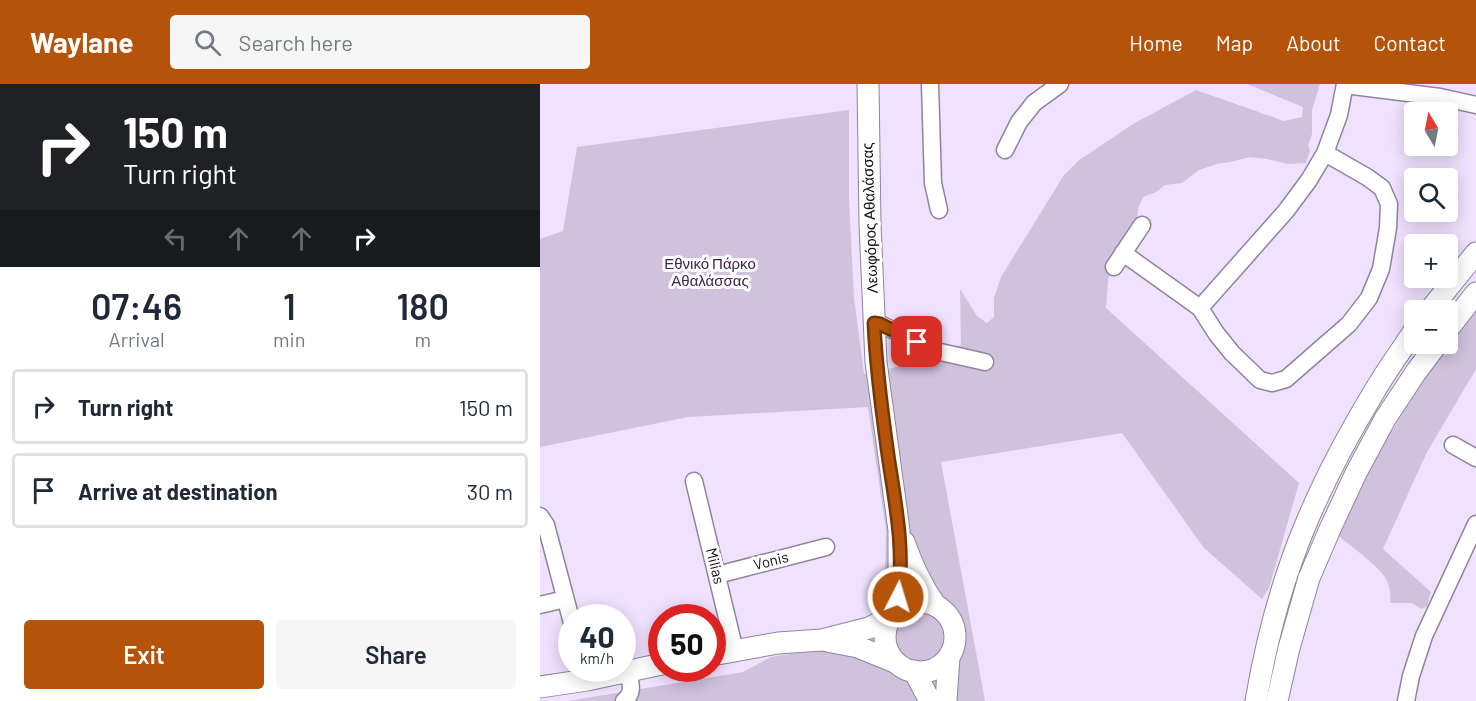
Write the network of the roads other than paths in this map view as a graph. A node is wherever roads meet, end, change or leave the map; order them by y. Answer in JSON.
{"nodes":[{"id":1,"x":867,"y":84,"type":"edge"},
{"id":2,"x":930,"y":84,"type":"edge"},
{"id":3,"x":1060,"y":84,"type":"edge"},
{"id":4,"x":1345,"y":85,"type":"edge"},
{"id":5,"x":1476,"y":105,"type":"edge"},
{"id":6,"x":1005,"y":150,"type":"dead end"},
{"id":7,"x":1325,"y":153,"type":"junction"},
{"id":8,"x":939,"y":210,"type":"dead end"},
{"id":9,"x":1142,"y":225,"type":"dead end"},
{"id":10,"x":1124,"y":253,"type":"junction"},
{"id":11,"x":1476,"y":253,"type":"edge"},
{"id":12,"x":1114,"y":267,"type":"dead end"},
{"id":13,"x":1476,"y":293,"type":"edge"},
{"id":14,"x":1438,"y":300,"type":"edge"},
{"id":15,"x":1200,"y":308,"type":"junction"},
{"id":16,"x":1458,"y":316,"type":"edge"},
{"id":17,"x":874,"y":323,"type":"junction"},
{"id":18,"x":1404,"y":346,"type":"edge"},
{"id":19,"x":1430,"y":354,"type":"edge"},
{"id":20,"x":985,"y":362,"type":"dead end"},
{"id":21,"x":1476,"y":452,"type":"edge"},
{"id":22,"x":1476,"y":458,"type":"edge"},
{"id":23,"x":694,"y":481,"type":"dead end"},
{"id":24,"x":540,"y":516,"type":"edge"},
{"id":25,"x":1476,"y":524,"type":"edge"},
{"id":26,"x":899,"y":530,"type":"junction"},
{"id":27,"x":826,"y":547,"type":"dead end"},
{"id":28,"x":717,"y":575,"type":"junction"},
{"id":29,"x":566,"y":599,"type":"junction"},
{"id":30,"x":567,"y":604,"type":"edge"},
{"id":31,"x":540,"y":605,"type":"edge"},
{"id":32,"x":936,"y":606,"type":"junction"},
{"id":33,"x":893,"y":615,"type":"junction"},
{"id":34,"x":822,"y":640,"type":"junction"},
{"id":35,"x":735,"y":651,"type":"junction"},
{"id":36,"x":726,"y":653,"type":"edge"},
{"id":37,"x":949,"y":657,"type":"junction"},
{"id":38,"x":904,"y":666,"type":"junction"},
{"id":39,"x":559,"y":682,"type":"edge"},
{"id":40,"x":630,"y":682,"type":"edge"},
{"id":41,"x":540,"y":687,"type":"edge"},
{"id":42,"x":624,"y":701,"type":"edge"},
{"id":43,"x":930,"y":701,"type":"edge"},
{"id":44,"x":946,"y":701,"type":"edge"},
{"id":45,"x":1256,"y":701,"type":"edge"},
{"id":46,"x":1277,"y":701,"type":"edge"},
{"id":47,"x":1406,"y":701,"type":"edge"}],
"edges":[{"from":1,"to":17,"type":"main road","name":"Λεωφόρος Αθαλάσσας"},
{"from":2,"to":8,"type":"street"},
{"from":3,"to":6,"type":"street"},
{"from":4,"to":5,"type":"street"},
{"from":4,"to":7,"type":"street"},
{"from":7,"to":15,"type":"street"},
{"from":7,"to":15,"type":"street"},
{"from":9,"to":10,"type":"street"},
{"from":10,"to":12,"type":"street"},
{"from":10,"to":15,"type":"street"},
{"from":11,"to":14,"type":"main road"},
{"from":13,"to":16,"type":"main road"},
{"from":17,"to":20,"type":"street"},
{"from":17,"to":26,"type":"main road","name":"Λεωφόρος Αθαλάσσας"},
{"from":18,"to":45,"type":"main road"},
{"from":19,"to":46,"type":"main road"},
{"from":21,"to":22,"type":"street"},
{"from":23,"to":28,"type":"street","name":"Milias"},
{"from":24,"to":29,"type":"street"},
{"from":25,"to":47,"type":"street"},
{"from":26,"to":32,"type":"main road","name":"Λεωφόρος Αθαλάσσας"},
{"from":26,"to":33,"type":"main road","name":"Λεωφόρος Αθαλάσσας"},
{"from":27,"to":28,"type":"street","name":"Vonis"},
{"from":28,"to":35,"type":"street","name":"Milias"},
{"from":29,"to":30,"type":"street"},
{"from":29,"to":31,"type":"street"},
{"from":32,"to":33,"type":"main road"},
{"from":32,"to":37,"type":"main road"},
{"from":33,"to":34,"type":"main road"},
{"from":33,"to":38,"type":"main road"},
{"from":34,"to":35,"type":"main road"},
{"from":34,"to":38,"type":"main road"},
{"from":35,"to":36,"type":"main road"},
{"from":37,"to":38,"type":"main road"},
{"from":37,"to":44,"type":"main road"},
{"from":38,"to":43,"type":"main road"},
{"from":39,"to":41,"type":"main road"},
{"from":40,"to":42,"type":"street"}]}
